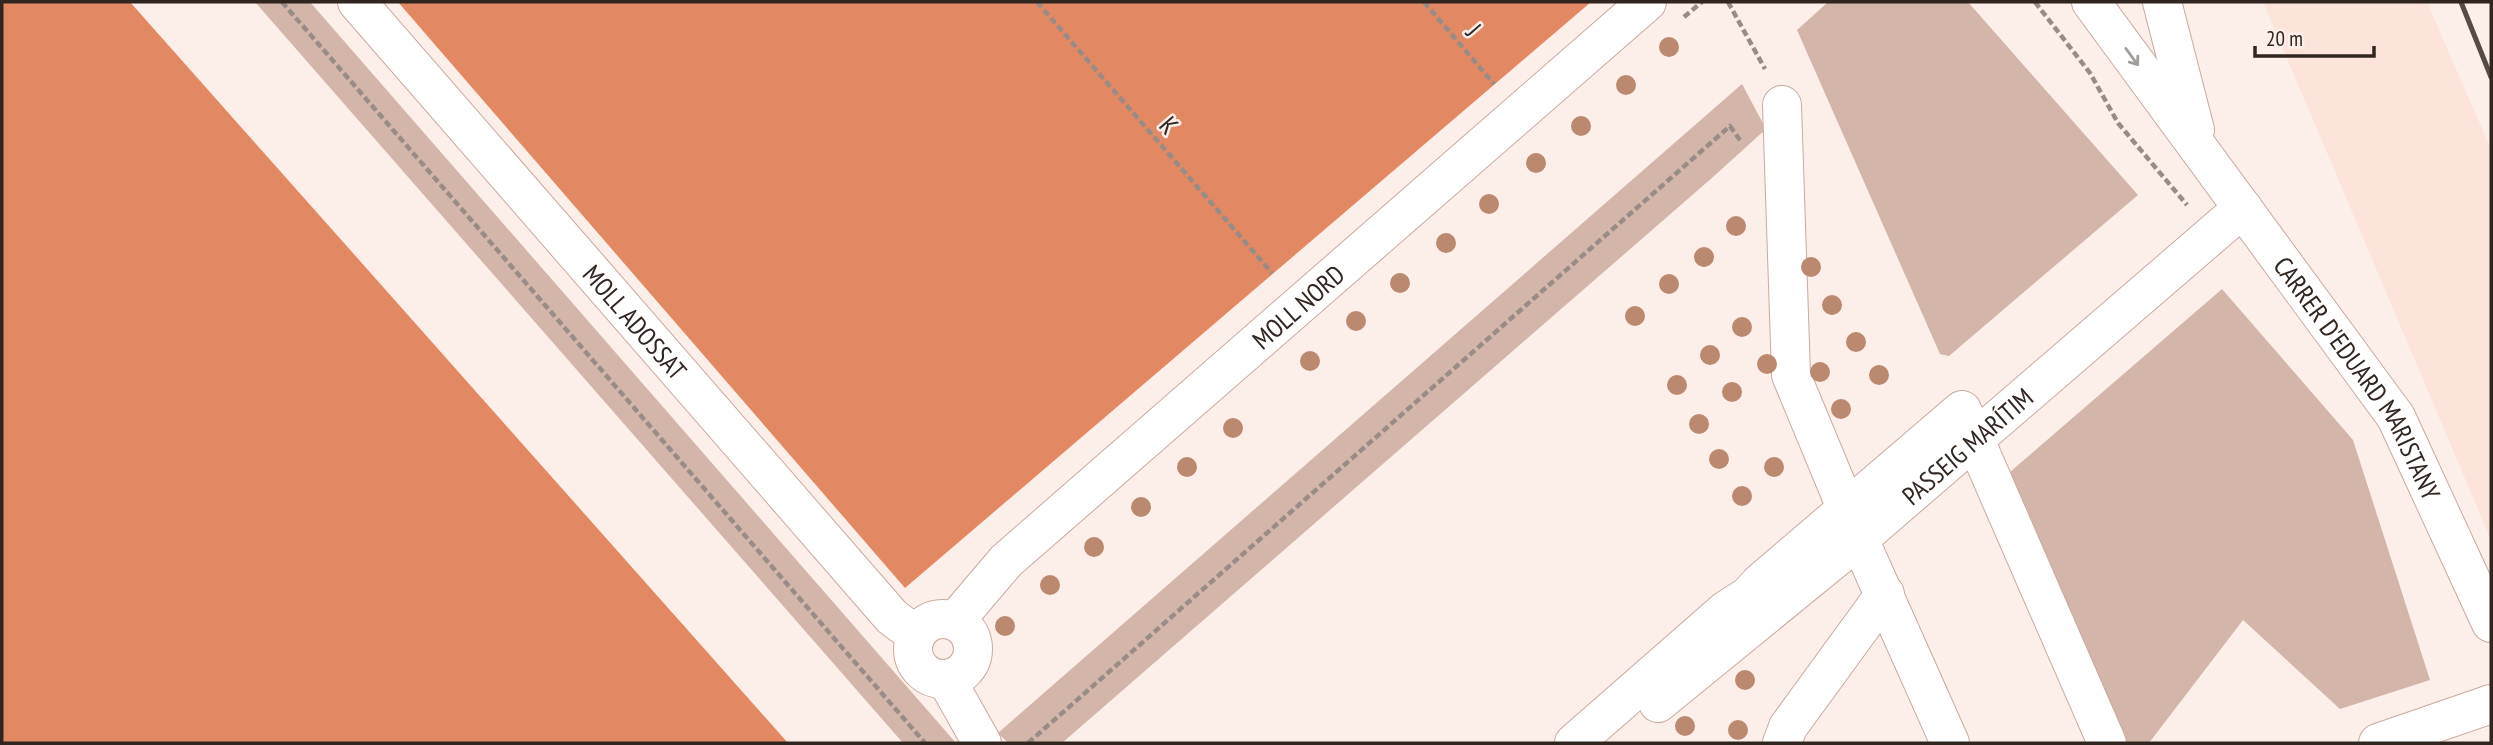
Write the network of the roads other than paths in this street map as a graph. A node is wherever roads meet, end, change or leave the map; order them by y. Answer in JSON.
{"nodes":[{"id":1,"x":358,"y":2,"type":"edge"},
{"id":2,"x":1647,"y":2,"type":"edge"},
{"id":3,"x":2091,"y":2,"type":"edge"},
{"id":4,"x":2162,"y":2,"type":"edge"},
{"id":5,"x":1782,"y":104,"type":"dead end"},
{"id":6,"x":2200,"y":149,"type":"junction"},
{"id":7,"x":2243,"y":208,"type":"junction"},
{"id":8,"x":1976,"y":439,"type":"junction"},
{"id":9,"x":1853,"y":524,"type":"junction"},
{"id":10,"x":1885,"y":594,"type":"junction"},
{"id":11,"x":955,"y":621,"type":"junction"},
{"id":12,"x":2491,"y":623,"type":"edge"},
{"id":13,"x":916,"y":635,"type":"junction"},
{"id":14,"x":946,"y":679,"type":"junction"},
{"id":15,"x":2491,"y":704,"type":"edge"},
{"id":16,"x":982,"y":743,"type":"edge"},
{"id":17,"x":1574,"y":743,"type":"edge"},
{"id":18,"x":1608,"y":743,"type":"edge"},
{"id":19,"x":1782,"y":743,"type":"edge"},
{"id":20,"x":1950,"y":743,"type":"edge"},
{"id":21,"x":2107,"y":743,"type":"edge"},
{"id":22,"x":2378,"y":743,"type":"edge"}],
"edges":[{"from":1,"to":13,"type":"street","name":"MOLL ADOSSAT"},
{"from":2,"to":11,"type":"street","name":"MOLL NORD"},
{"from":3,"to":6,"type":"street","name":"CARRER D'EDUARD MARISTANY","one_way":true},
{"from":4,"to":6,"type":"street","name":"CARRER D'EDUARD MARISTANY"},
{"from":5,"to":9,"type":"street"},
{"from":6,"to":7,"type":"street","name":"CARRER D'EDUARD MARISTANY"},
{"from":7,"to":8,"type":"street","name":"PASSEIG MARÍTIM"},
{"from":7,"to":12,"type":"street","name":"CARRER D'EDUARD MARISTANY"},
{"from":8,"to":9,"type":"street","name":"PASSEIG MARÍTIM"},
{"from":8,"to":21,"type":"street"},
{"from":9,"to":10,"type":"street"},
{"from":9,"to":17,"type":"street"},
{"from":9,"to":18,"type":"street"},
{"from":10,"to":19,"type":"street"},
{"from":10,"to":20,"type":"street"},
{"from":11,"to":13,"type":"street"},
{"from":11,"to":14,"type":"street"},
{"from":13,"to":14,"type":"street"},
{"from":14,"to":16,"type":"street"},
{"from":15,"to":22,"type":"street"}]}
